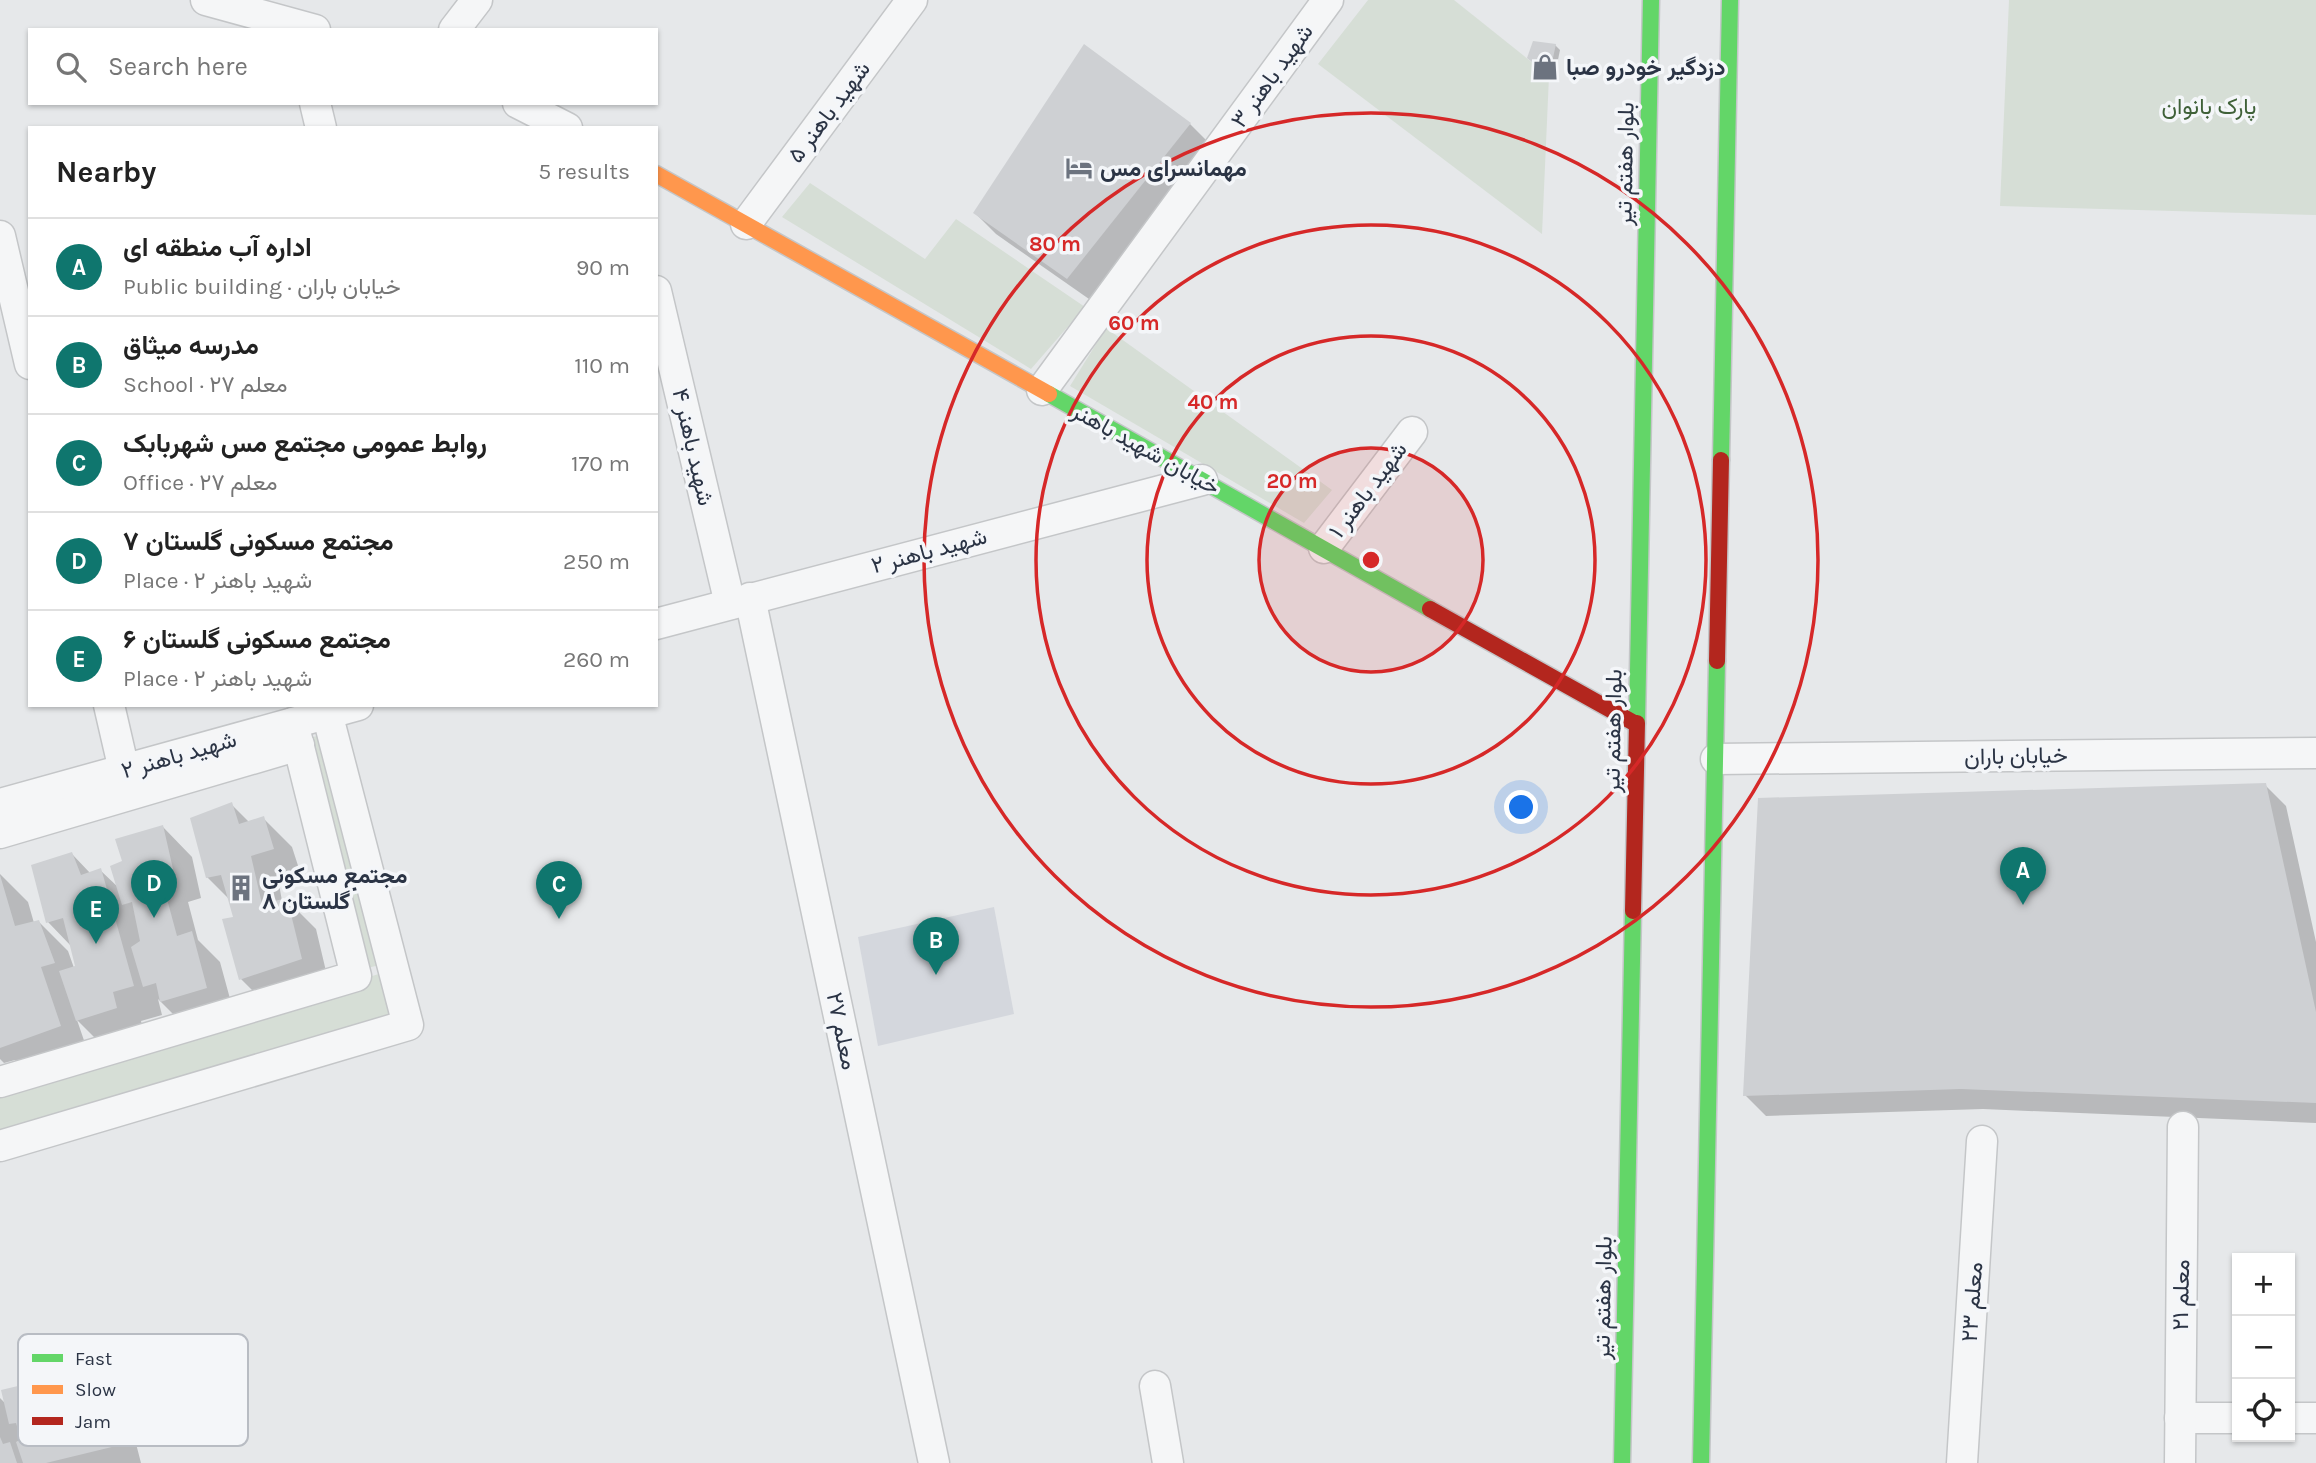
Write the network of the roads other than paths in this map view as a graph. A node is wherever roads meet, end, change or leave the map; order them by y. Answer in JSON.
{"nodes":[{"id":1,"x":206,"y":0,"type":"edge"},
{"id":2,"x":477,"y":0,"type":"edge"},
{"id":3,"x":912,"y":0,"type":"edge"},
{"id":4,"x":1328,"y":0,"type":"edge"},
{"id":5,"x":1651,"y":0,"type":"edge"},
{"id":6,"x":1730,"y":0,"type":"edge"},
{"id":7,"x":303,"y":28,"type":"edge"},
{"id":8,"x":456,"y":28,"type":"edge"},
{"id":9,"x":315,"y":105,"type":"edge"},
{"id":10,"x":522,"y":105,"type":"edge"},
{"id":11,"x":321,"y":126,"type":"edge"},
{"id":12,"x":563,"y":126,"type":"edge"},
{"id":13,"x":658,"y":175,"type":"edge"},
{"id":14,"x":746,"y":224,"type":"junction"},
{"id":15,"x":0,"y":236,"type":"edge"},
{"id":16,"x":658,"y":298,"type":"edge"},
{"id":17,"x":28,"y":355,"type":"edge"},
{"id":18,"x":1042,"y":390,"type":"junction"},
{"id":19,"x":1412,"y":432,"type":"dead end"},
{"id":20,"x":1202,"y":480,"type":"junction"},
{"id":21,"x":1324,"y":548,"type":"junction"},
{"id":22,"x":740,"y":601,"type":"junction"},
{"id":23,"x":658,"y":623,"type":"edge"},
{"id":24,"x":109,"y":707,"type":"edge"},
{"id":25,"x":350,"y":707,"type":"edge"},
{"id":26,"x":327,"y":713,"type":"junction"},
{"id":27,"x":1636,"y":724,"type":"junction"},
{"id":28,"x":296,"y":734,"type":"junction"},
{"id":29,"x":2316,"y":753,"type":"edge"},
{"id":30,"x":1716,"y":760,"type":"junction"},
{"id":31,"x":124,"y":770,"type":"junction"},
{"id":32,"x":0,"y":804,"type":"edge"},
{"id":33,"x":0,"y":834,"type":"edge"},
{"id":34,"x":392,"y":965,"type":"junction"},
{"id":35,"x":356,"y":976,"type":"junction"},
{"id":36,"x":0,"y":1082,"type":"edge"},
{"id":37,"x":2183,"y":1127,"type":"dead end"},
{"id":38,"x":1982,"y":1141,"type":"dead end"},
{"id":39,"x":0,"y":1146,"type":"edge"},
{"id":40,"x":1155,"y":1386,"type":"dead end"},
{"id":41,"x":2180,"y":1418,"type":"junction"},
{"id":42,"x":2232,"y":1418,"type":"edge"},
{"id":43,"x":2295,"y":1418,"type":"edge"},
{"id":44,"x":2316,"y":1418,"type":"edge"},
{"id":45,"x":934,"y":1463,"type":"edge"},
{"id":46,"x":1168,"y":1463,"type":"edge"},
{"id":47,"x":1622,"y":1463,"type":"edge"},
{"id":48,"x":1701,"y":1463,"type":"edge"},
{"id":49,"x":1962,"y":1463,"type":"edge"},
{"id":50,"x":2180,"y":1463,"type":"edge"}],
"edges":[{"from":1,"to":7,"type":"street"},
{"from":2,"to":8,"type":"street"},
{"from":3,"to":14,"type":"street","name":"شهید باهنر ۵"},
{"from":4,"to":18,"type":"street","name":"شهید باهنر ۳"},
{"from":5,"to":27,"type":"main road","name":"بلوار هفتم تیر"},
{"from":6,"to":30,"type":"main road"},
{"from":9,"to":11,"type":"street"},
{"from":10,"to":12,"type":"street"},
{"from":13,"to":14,"type":"main road","name":"خیابان شهید باهنر"},
{"from":14,"to":18,"type":"main road","name":"خیابان شهید باهنر"},
{"from":15,"to":17,"type":"street"},
{"from":16,"to":22,"type":"street","name":"شهید باهنر ۴"},
{"from":18,"to":20,"type":"main road","name":"خیابان شهید باهنر"},
{"from":19,"to":21,"type":"street","name":"شهید باهنر ۱"},
{"from":20,"to":21,"type":"main road","name":"خیابان شهید باهنر"},
{"from":20,"to":22,"type":"street","name":"شهید باهنر ۲"},
{"from":21,"to":27,"type":"main road","name":"خیابان شهید باهنر"},
{"from":22,"to":23,"type":"street","name":"شهید باهنر ۲"},
{"from":22,"to":45,"type":"street","name":"معلم ۲۷"},
{"from":24,"to":31,"type":"street"},
{"from":25,"to":26,"type":"street","name":"شهید باهنر ۲"},
{"from":26,"to":28,"type":"street","name":"شهید باهنر ۲"},
{"from":26,"to":34,"type":"street"},
{"from":27,"to":47,"type":"main road","name":"بلوار هفتم تیر"},
{"from":28,"to":31,"type":"street","name":"شهید باهنر ۲"},
{"from":28,"to":33,"type":"street"},
{"from":28,"to":35,"type":"street"},
{"from":29,"to":30,"type":"street","name":"خیابان باران"},
{"from":30,"to":48,"type":"main road"},
{"from":31,"to":32,"type":"street","name":"شهید باهنر ۲"},
{"from":34,"to":35,"type":"street"},
{"from":34,"to":39,"type":"street"},
{"from":35,"to":36,"type":"street"},
{"from":37,"to":41,"type":"street","name":"معلم ۲۱"},
{"from":38,"to":49,"type":"street","name":"معلم ۲۳"},
{"from":40,"to":46,"type":"street"},
{"from":41,"to":42,"type":"street"},
{"from":41,"to":50,"type":"street","name":"معلم ۲۱"},
{"from":43,"to":44,"type":"street"}]}
